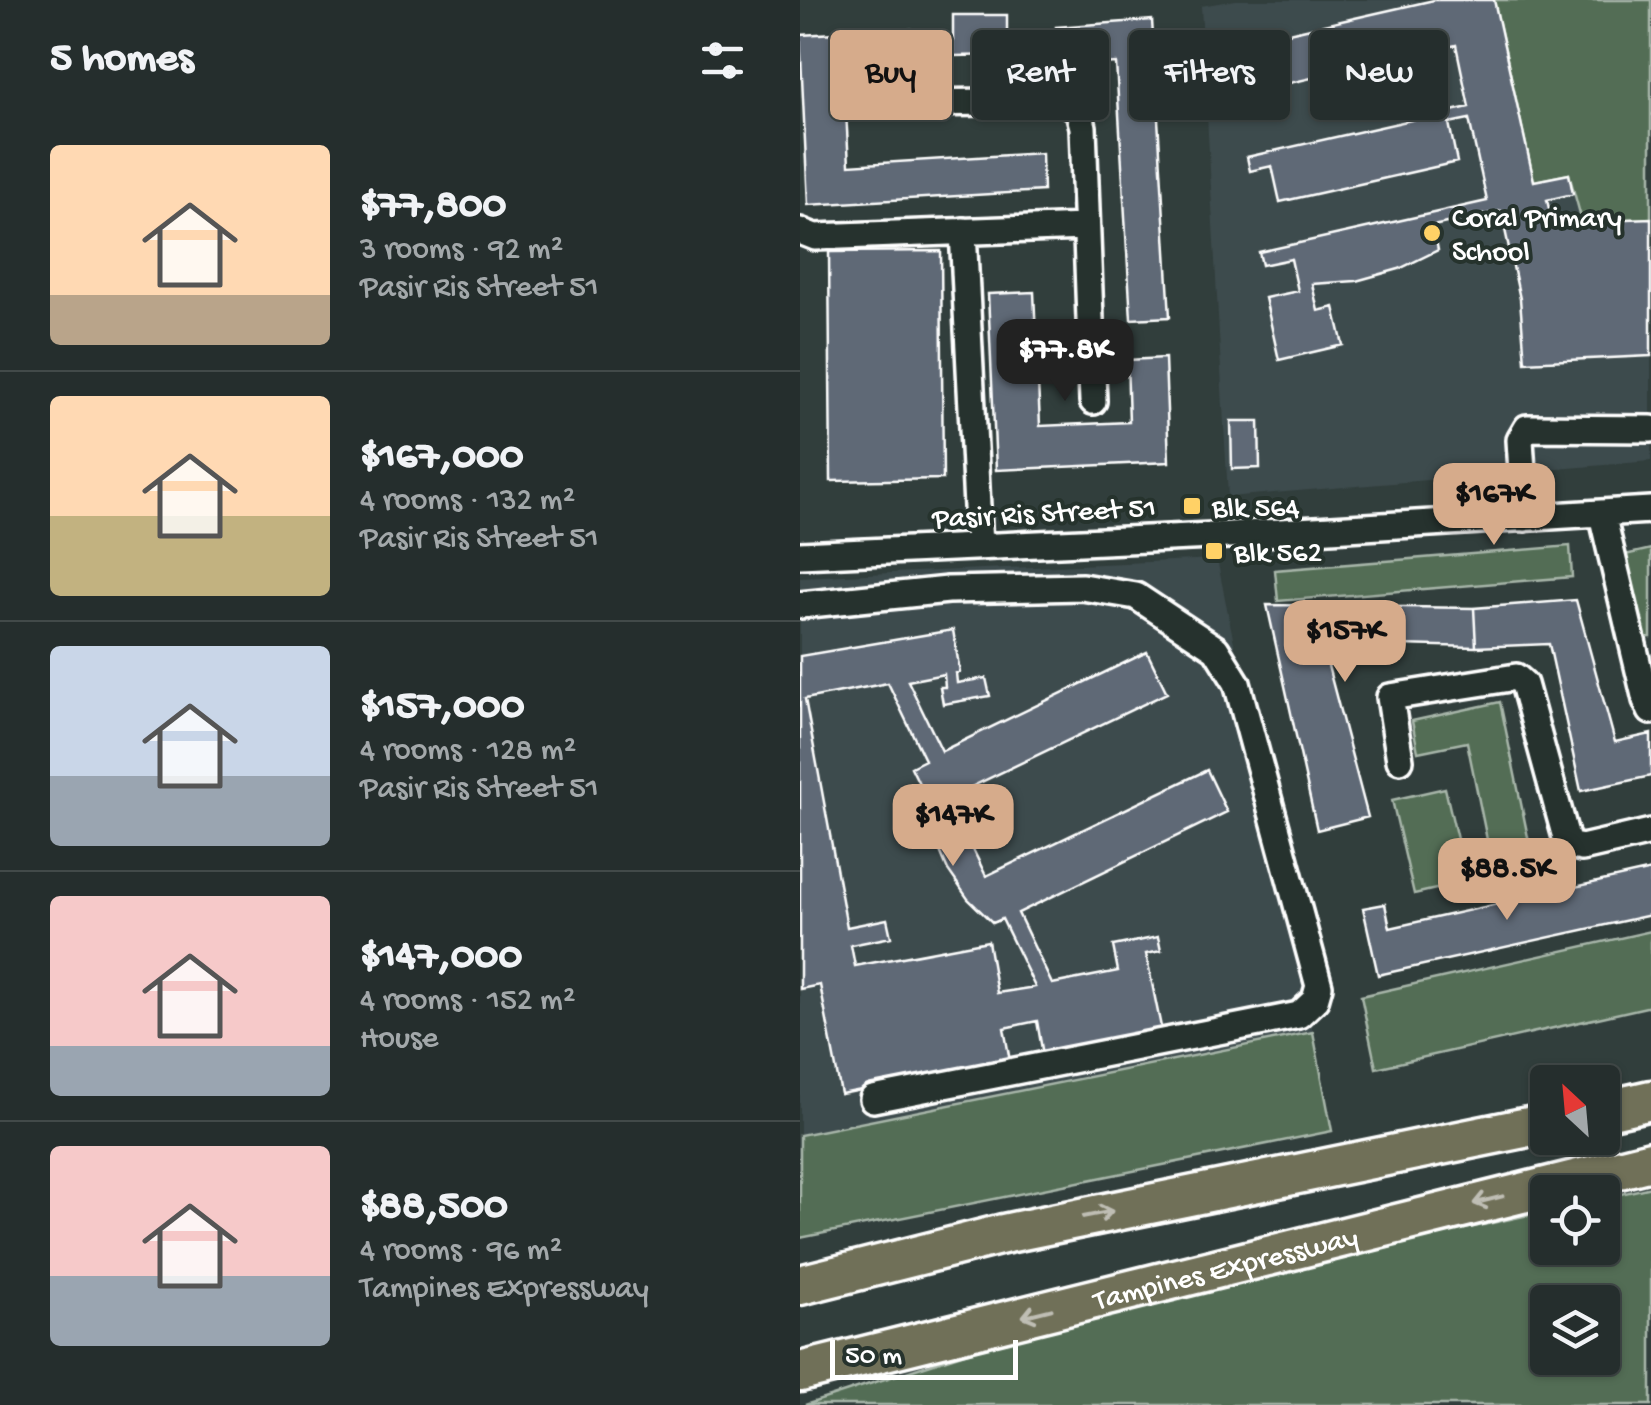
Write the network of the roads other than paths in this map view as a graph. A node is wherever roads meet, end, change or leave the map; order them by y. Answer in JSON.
{"nodes":[{"id":1,"x":952,"y":103,"type":"edge"},
{"id":2,"x":1085,"y":227,"type":"junction"},
{"id":3,"x":800,"y":231,"type":"edge"},
{"id":4,"x":963,"y":231,"type":"junction"},
{"id":5,"x":1093,"y":400,"type":"dead end"},
{"id":6,"x":1651,"y":429,"type":"edge"},
{"id":7,"x":1651,"y":510,"type":"edge"},
{"id":8,"x":1602,"y":514,"type":"junction"},
{"id":9,"x":1526,"y":518,"type":"junction"},
{"id":10,"x":979,"y":546,"type":"junction"},
{"id":11,"x":800,"y":555,"type":"edge"},
{"id":12,"x":800,"y":604,"type":"edge"},
{"id":13,"x":1651,"y":711,"type":"edge"},
{"id":14,"x":1400,"y":760,"type":"dead end"},
{"id":15,"x":1651,"y":832,"type":"edge"},
{"id":16,"x":873,"y":1099,"type":"dead end"},
{"id":17,"x":1651,"y":1100,"type":"edge"},
{"id":18,"x":1620,"y":1107,"type":"edge"},
{"id":19,"x":1530,"y":1127,"type":"edge"},
{"id":20,"x":1651,"y":1161,"type":"edge"},
{"id":21,"x":1003,"y":1234,"type":"junction"},
{"id":22,"x":800,"y":1262,"type":"edge"},
{"id":23,"x":800,"y":1285,"type":"edge"},
{"id":24,"x":800,"y":1372,"type":"edge"}],
"edges":[{"from":1,"to":2,"type":"street"},
{"from":2,"to":4,"type":"street"},
{"from":2,"to":5,"type":"street"},
{"from":3,"to":4,"type":"street"},
{"from":4,"to":10,"type":"street"},
{"from":6,"to":9,"type":"street"},
{"from":7,"to":8,"type":"street","name":"Pasir Ris Street 51"},
{"from":8,"to":9,"type":"street","name":"Pasir Ris Street 51"},
{"from":8,"to":13,"type":"street"},
{"from":9,"to":10,"type":"street","name":"Pasir Ris Street 51"},
{"from":10,"to":11,"type":"street","name":"Pasir Ris Street 51"},
{"from":12,"to":16,"type":"street"},
{"from":14,"to":15,"type":"street"},
{"from":17,"to":18,"type":"highway"},
{"from":21,"to":19,"type":"highway","one_way":true},
{"from":20,"to":24,"type":"highway","name":"Tampines Expressway","one_way":true},
{"from":21,"to":22,"type":"highway"},
{"from":21,"to":23,"type":"highway"}]}
